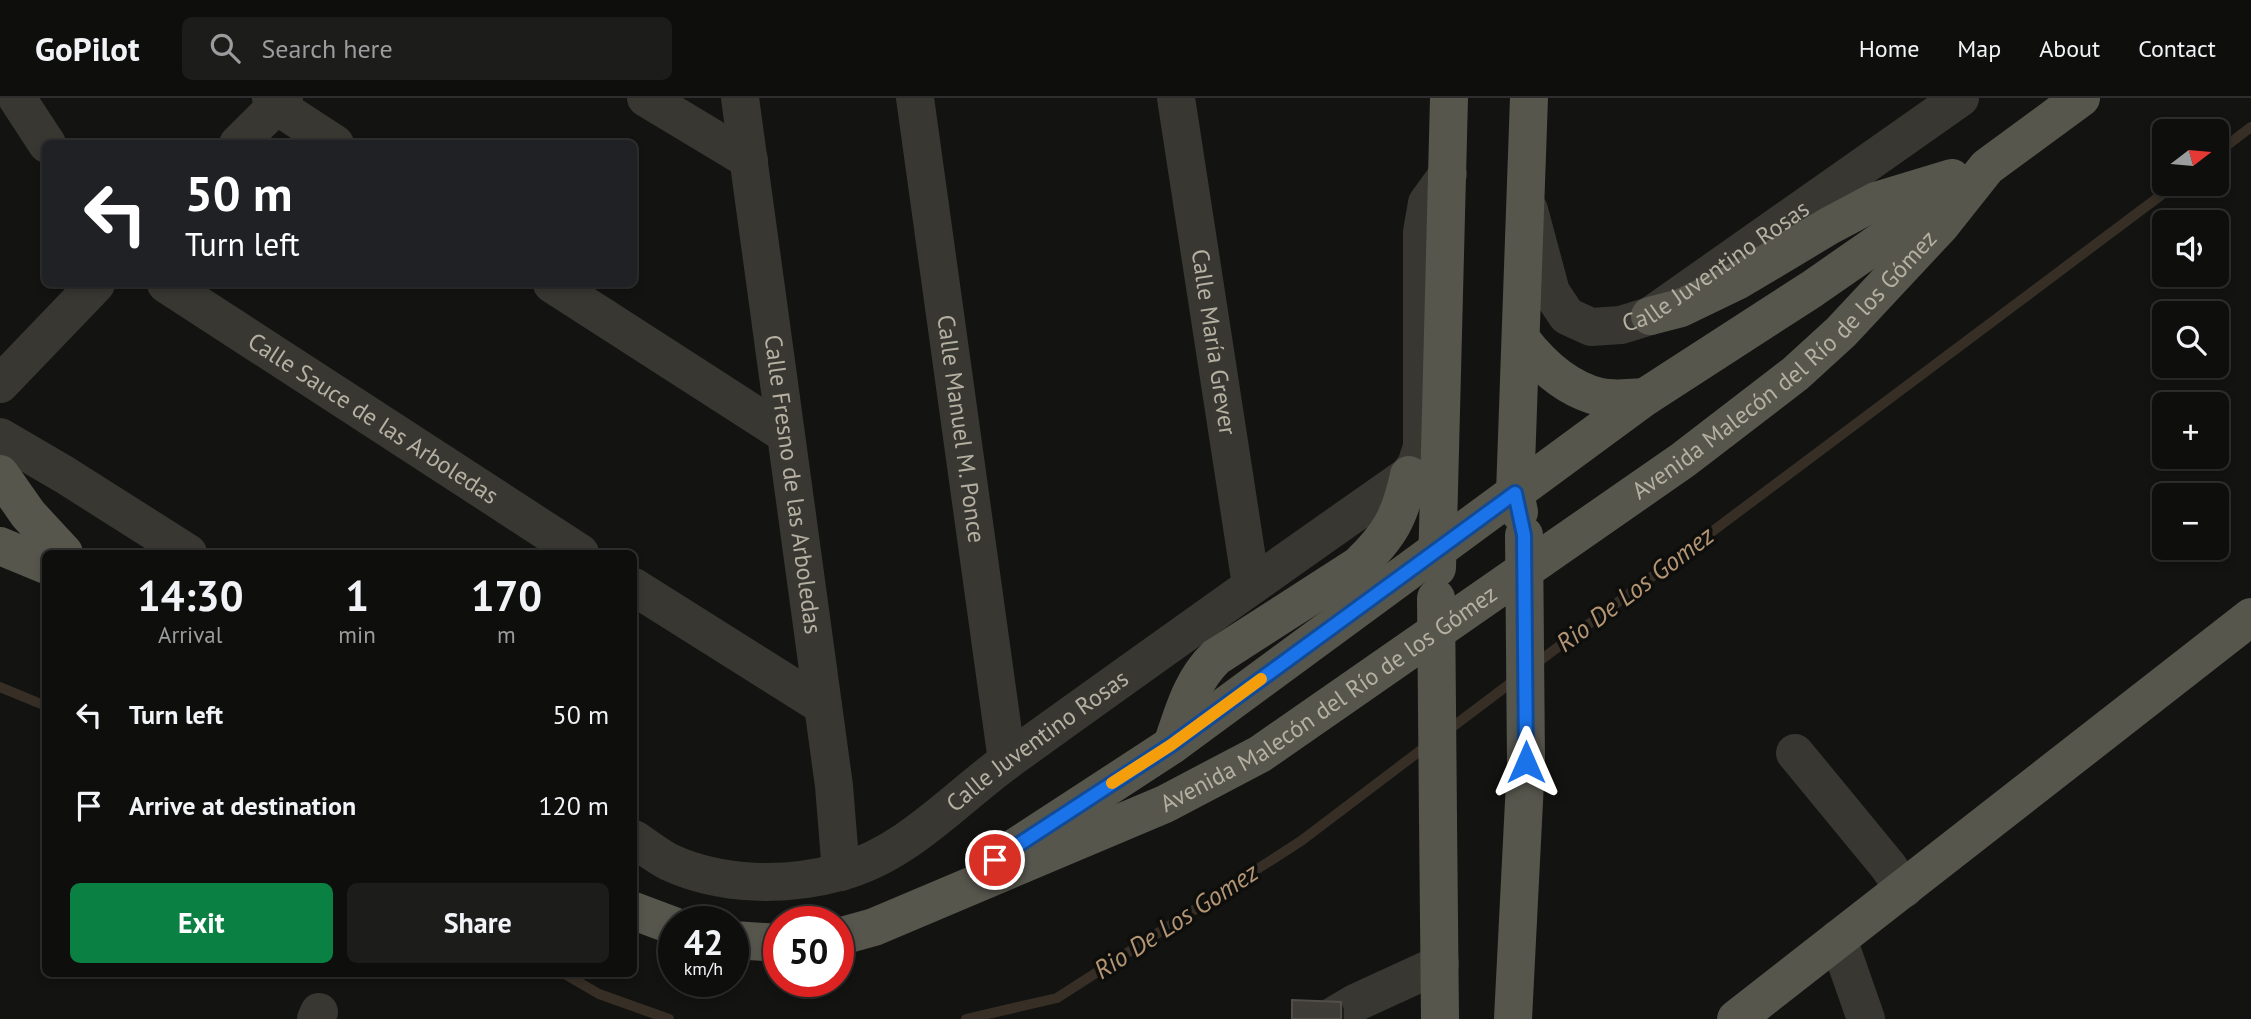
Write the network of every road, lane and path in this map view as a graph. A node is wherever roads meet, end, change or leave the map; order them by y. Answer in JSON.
{"nodes":[{"id":1,"x":17,"y":98,"type":"edge"},
{"id":2,"x":646,"y":98,"type":"edge"},
{"id":3,"x":740,"y":98,"type":"edge"},
{"id":4,"x":915,"y":98,"type":"edge"},
{"id":5,"x":1176,"y":98,"type":"edge"},
{"id":6,"x":1449,"y":98,"type":"edge"},
{"id":7,"x":1529,"y":98,"type":"edge"},
{"id":8,"x":1960,"y":98,"type":"edge"},
{"id":9,"x":2081,"y":98,"type":"edge"},
{"id":10,"x":277,"y":101,"type":"edge"},
{"id":11,"x":44,"y":140,"type":"edge"},
{"id":12,"x":242,"y":140,"type":"edge"},
{"id":13,"x":330,"y":140,"type":"edge"},
{"id":14,"x":749,"y":160,"type":"junction"},
{"id":15,"x":1987,"y":167,"type":"junction"},
{"id":16,"x":1448,"y":174,"type":"junction"},
{"id":17,"x":1525,"y":194,"type":"junction"},
{"id":18,"x":93,"y":287,"type":"edge"},
{"id":19,"x":171,"y":287,"type":"edge"},
{"id":20,"x":557,"y":287,"type":"edge"},
{"id":21,"x":1650,"y":316,"type":"junction"},
{"id":22,"x":1521,"y":339,"type":"junction"},
{"id":23,"x":0,"y":384,"type":"edge"},
{"id":24,"x":1644,"y":397,"type":"junction"},
{"id":25,"x":785,"y":434,"type":"junction"},
{"id":26,"x":0,"y":437,"type":"edge"},
{"id":27,"x":0,"y":474,"type":"edge"},
{"id":28,"x":1409,"y":475,"type":"junction"},
{"id":29,"x":1515,"y":493,"type":"junction"},
{"id":30,"x":0,"y":546,"type":"edge"},
{"id":31,"x":1438,"y":549,"type":"junction"},
{"id":32,"x":61,"y":550,"type":"edge"},
{"id":33,"x":183,"y":550,"type":"edge"},
{"id":34,"x":575,"y":550,"type":"edge"},
{"id":35,"x":42,"y":563,"type":"edge"},
{"id":36,"x":1251,"y":585,"type":"junction"},
{"id":37,"x":637,"y":589,"type":"edge"},
{"id":38,"x":2251,"y":617,"type":"edge"},
{"id":39,"x":823,"y":706,"type":"junction"},
{"id":40,"x":1171,"y":745,"type":"junction"},
{"id":41,"x":1795,"y":753,"type":"dead end"},
{"id":42,"x":1007,"y":761,"type":"junction"},
{"id":43,"x":637,"y":841,"type":"edge"},
{"id":44,"x":841,"y":872,"type":"junction"},
{"id":45,"x":1903,"y":889,"type":"junction"},
{"id":46,"x":928,"y":904,"type":"junction"},
{"id":47,"x":637,"y":912,"type":"edge"},
{"id":48,"x":658,"y":920,"type":"edge"},
{"id":49,"x":854,"y":933,"type":"edge"},
{"id":50,"x":1838,"y":939,"type":"junction"},
{"id":51,"x":1440,"y":964,"type":"junction"},
{"id":52,"x":1754,"y":1012,"type":"edge"},
{"id":53,"x":1328,"y":1019,"type":"edge"},
{"id":54,"x":1440,"y":1019,"type":"edge"},
{"id":55,"x":1513,"y":1019,"type":"edge"},
{"id":56,"x":1866,"y":1019,"type":"edge"}],
"edges":[{"from":1,"to":11,"type":"street"},
{"from":2,"to":14,"type":"street"},
{"from":3,"to":14,"type":"street","name":"Calle Fresno de las Arboledas"},
{"from":4,"to":42,"type":"street","name":"Calle Manuel M. Ponce"},
{"from":5,"to":36,"type":"street","name":"Calle María Grever"},
{"from":6,"to":16,"type":"main road"},
{"from":7,"to":17,"type":"main road"},
{"from":8,"to":21,"type":"street","name":"Calle Juventino Rosas"},
{"from":9,"to":15,"type":"main road","name":"Avenida Malecón del Río de los Gómez"},
{"from":10,"to":12,"type":"street"},
{"from":10,"to":13,"type":"street"},
{"from":14,"to":25,"type":"street","name":"Calle Fresno de las Arboledas"},
{"from":15,"to":21,"type":"main road"},
{"from":15,"to":24,"type":"main road"},
{"from":15,"to":46,"type":"main road","name":"Avenida Malecón del Río de los Gómez"},
{"from":16,"to":28,"type":"street"},
{"from":16,"to":31,"type":"main road"},
{"from":17,"to":21,"type":"street","name":"Calle Juventino Rosas"},
{"from":17,"to":22,"type":"main road"},
{"from":18,"to":23,"type":"street"},
{"from":19,"to":34,"type":"street","name":"Calle Sauce de las Arboledas"},
{"from":20,"to":25,"type":"street"},
{"from":22,"to":24,"type":"main road"},
{"from":22,"to":29,"type":"main road"},
{"from":24,"to":29,"type":"main road"},
{"from":25,"to":39,"type":"street","name":"Calle Fresno de las Arboledas"},
{"from":26,"to":33,"type":"street"},
{"from":27,"to":32,"type":"main road"},
{"from":28,"to":36,"type":"street","name":"Calle Juventino Rosas"},
{"from":28,"to":40,"type":"main road"},
{"from":29,"to":31,"type":"main road"},
{"from":29,"to":55,"type":"main road","bridge":true},
{"from":30,"to":35,"type":"main road"},
{"from":31,"to":40,"type":"main road"},
{"from":31,"to":51,"type":"main road","bridge":true},
{"from":36,"to":42,"type":"street","name":"Calle Juventino Rosas"},
{"from":37,"to":39,"type":"street"},
{"from":38,"to":45,"type":"main road"},
{"from":39,"to":44,"type":"street","name":"Calle Fresno de las Arboledas"},
{"from":40,"to":46,"type":"main road"},
{"from":41,"to":45,"type":"street"},
{"from":42,"to":44,"type":"street","name":"Calle Juventino Rosas"},
{"from":43,"to":44,"type":"street","name":"Calle Juventino Rosas"},
{"from":45,"to":50,"type":"main road"},
{"from":46,"to":49,"type":"main road","name":"Avenida Malecón del Río de los Gómez"},
{"from":47,"to":48,"type":"main road"},
{"from":50,"to":52,"type":"main road"},
{"from":50,"to":56,"type":"street"},
{"from":51,"to":53,"type":"street"},
{"from":51,"to":54,"type":"main road"}]}
